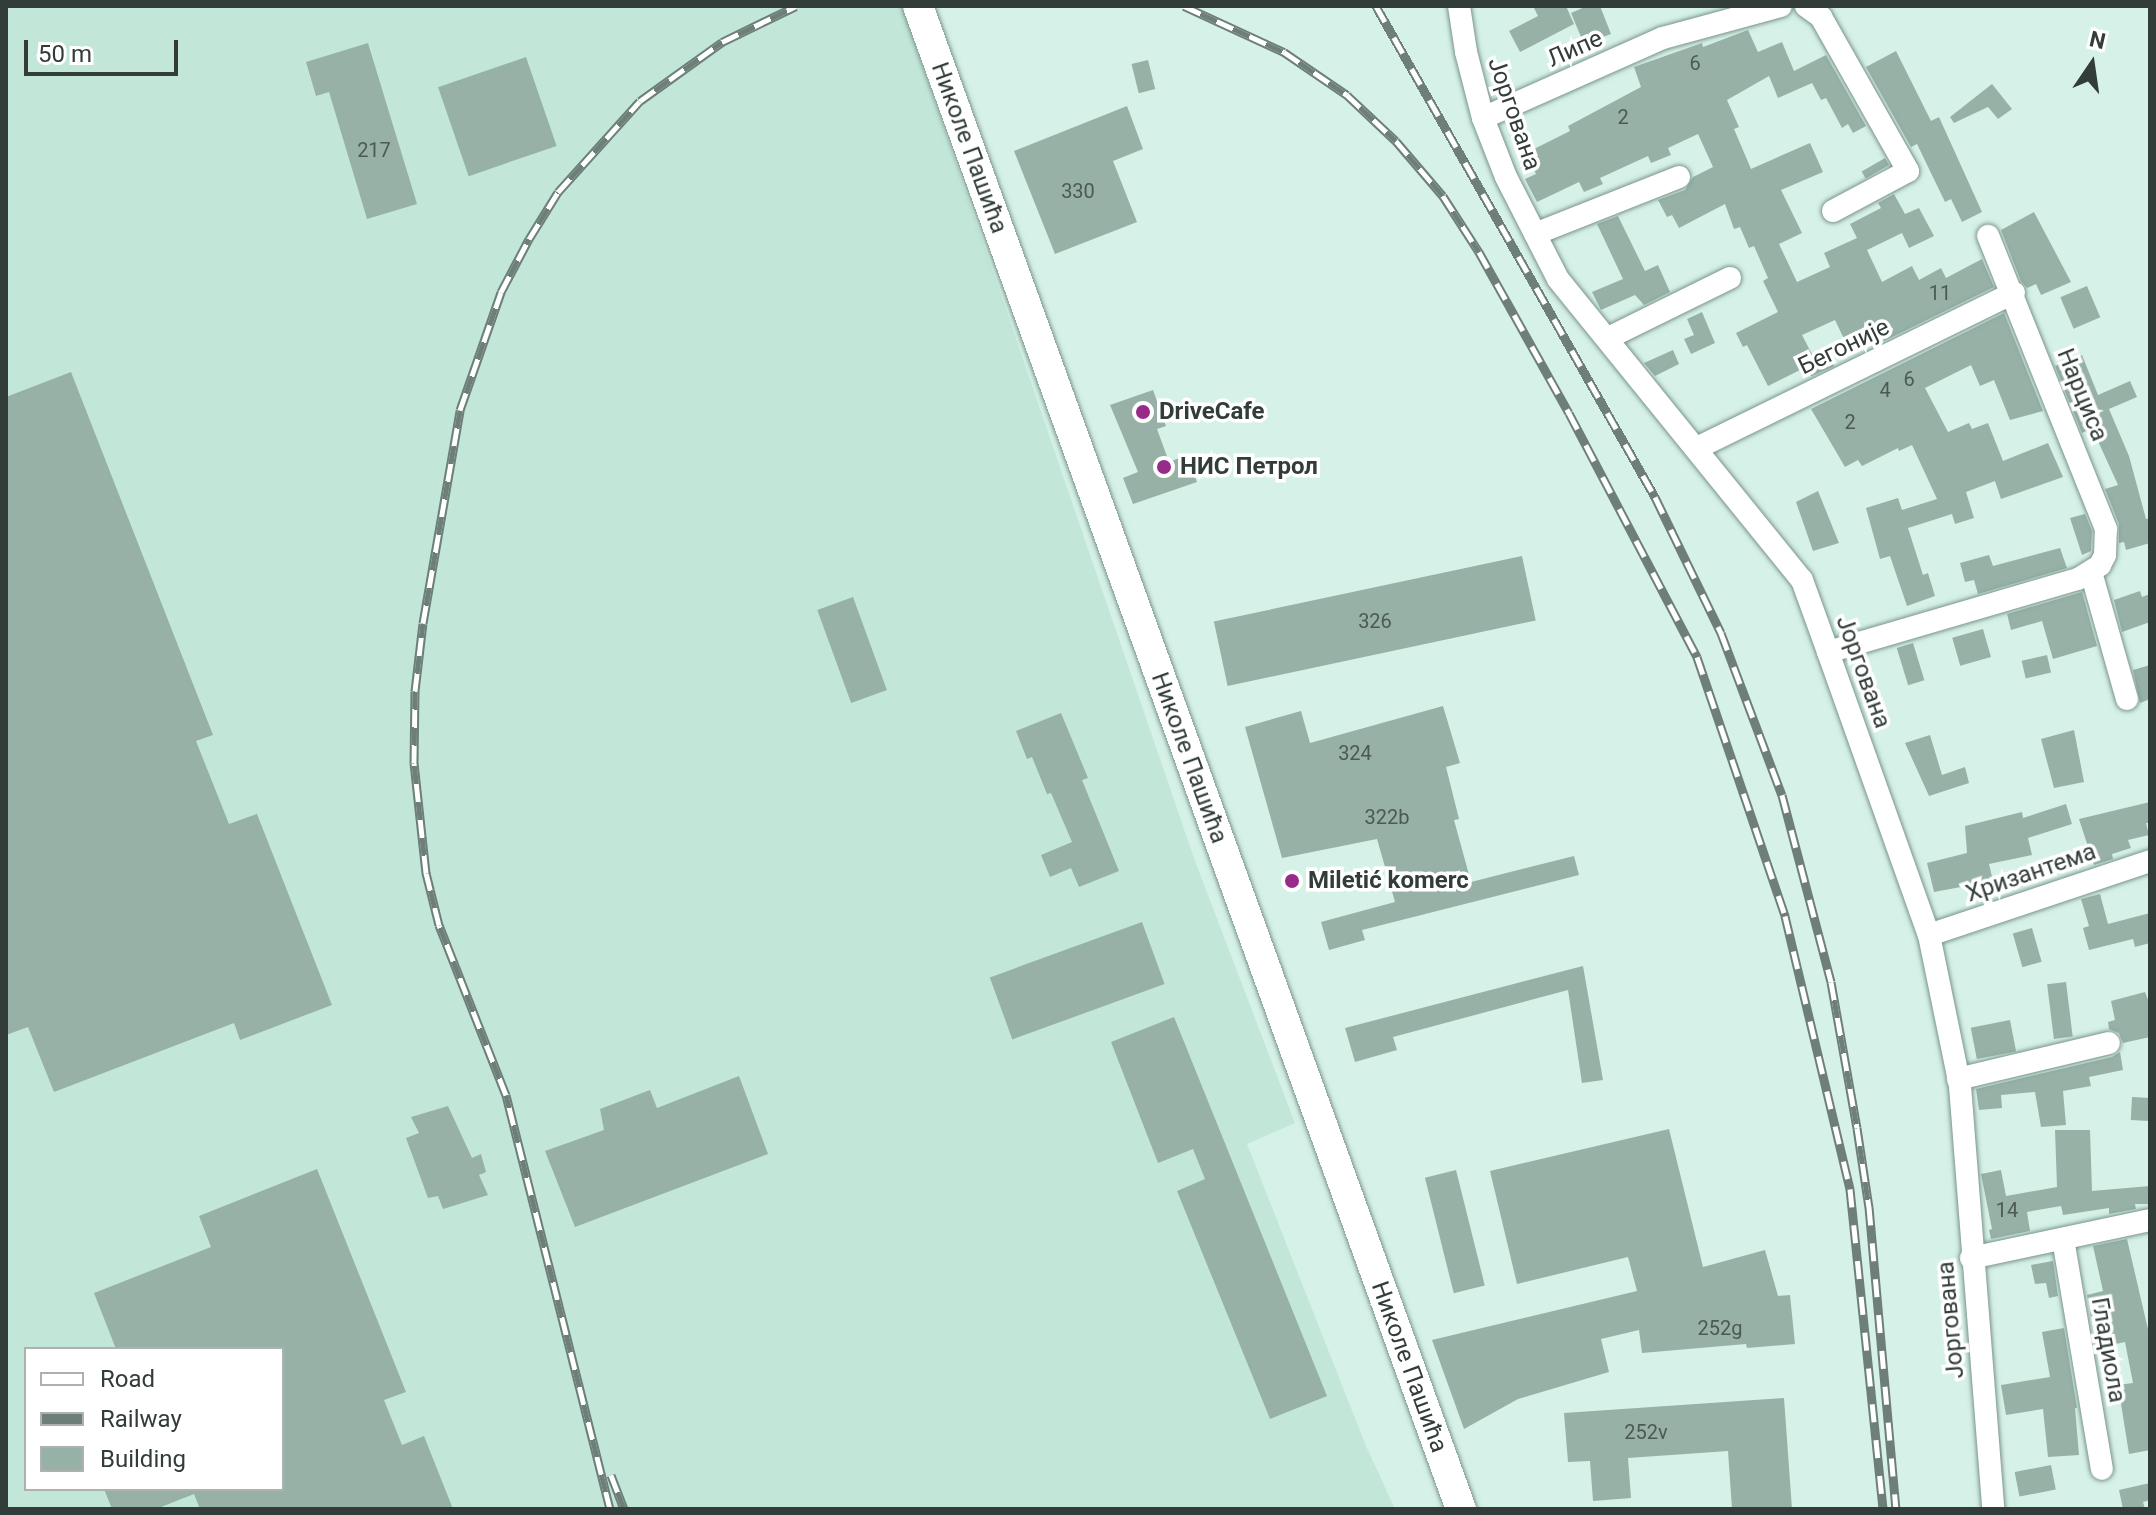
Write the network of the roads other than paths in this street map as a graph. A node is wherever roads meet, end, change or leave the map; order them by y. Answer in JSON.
{"nodes":[{"id":1,"x":918,"y":6,"type":"edge"},
{"id":2,"x":1459,"y":6,"type":"edge"},
{"id":3,"x":1781,"y":6,"type":"edge"},
{"id":4,"x":1806,"y":6,"type":"edge"},
{"id":5,"x":1483,"y":118,"type":"junction"},
{"id":6,"x":1679,"y":177,"type":"dead end"},
{"id":7,"x":1833,"y":211,"type":"dead end"},
{"id":8,"x":1535,"y":234,"type":"junction"},
{"id":9,"x":1988,"y":236,"type":"dead end"},
{"id":10,"x":1730,"y":278,"type":"dead end"},
{"id":11,"x":2014,"y":293,"type":"junction"},
{"id":12,"x":1608,"y":338,"type":"junction"},
{"id":13,"x":1697,"y":448,"type":"junction"},
{"id":14,"x":2091,"y":572,"type":"junction"},
{"id":15,"x":1828,"y":652,"type":"junction"},
{"id":16,"x":2127,"y":699,"type":"dead end"},
{"id":17,"x":2150,"y":861,"type":"edge"},
{"id":18,"x":1929,"y":935,"type":"junction"},
{"id":19,"x":2109,"y":1043,"type":"dead end"},
{"id":20,"x":1958,"y":1079,"type":"junction"},
{"id":21,"x":2150,"y":1220,"type":"edge"},
{"id":22,"x":2063,"y":1239,"type":"junction"},
{"id":23,"x":1971,"y":1258,"type":"junction"},
{"id":24,"x":2102,"y":1469,"type":"dead end"},
{"id":25,"x":1461,"y":1509,"type":"edge"},
{"id":26,"x":1993,"y":1509,"type":"edge"}],
"edges":[{"from":1,"to":25,"type":"main road","name":"Николе Пашића"},
{"from":2,"to":5,"type":"street","name":"Јоргована"},
{"from":3,"to":5,"type":"street","name":"Липе"},
{"from":4,"to":7,"type":"street"},
{"from":5,"to":8,"type":"street","name":"Јоргована"},
{"from":6,"to":8,"type":"street"},
{"from":8,"to":12,"type":"street","name":"Јоргована"},
{"from":9,"to":11,"type":"street","name":"Нарциса"},
{"from":10,"to":12,"type":"street"},
{"from":11,"to":13,"type":"street","name":"Бегоније"},
{"from":11,"to":14,"type":"street","name":"Нарциса"},
{"from":12,"to":13,"type":"street","name":"Јоргована"},
{"from":13,"to":15,"type":"street","name":"Јоргована"},
{"from":14,"to":15,"type":"street"},
{"from":14,"to":16,"type":"street"},
{"from":15,"to":18,"type":"street","name":"Јоргована"},
{"from":17,"to":18,"type":"street","name":"Хризантема"},
{"from":18,"to":20,"type":"street","name":"Јоргована"},
{"from":19,"to":20,"type":"street"},
{"from":20,"to":23,"type":"street","name":"Јоргована"},
{"from":21,"to":22,"type":"street"},
{"from":22,"to":23,"type":"street"},
{"from":22,"to":24,"type":"street","name":"Гладиола"},
{"from":23,"to":26,"type":"street","name":"Јоргована"}]}
